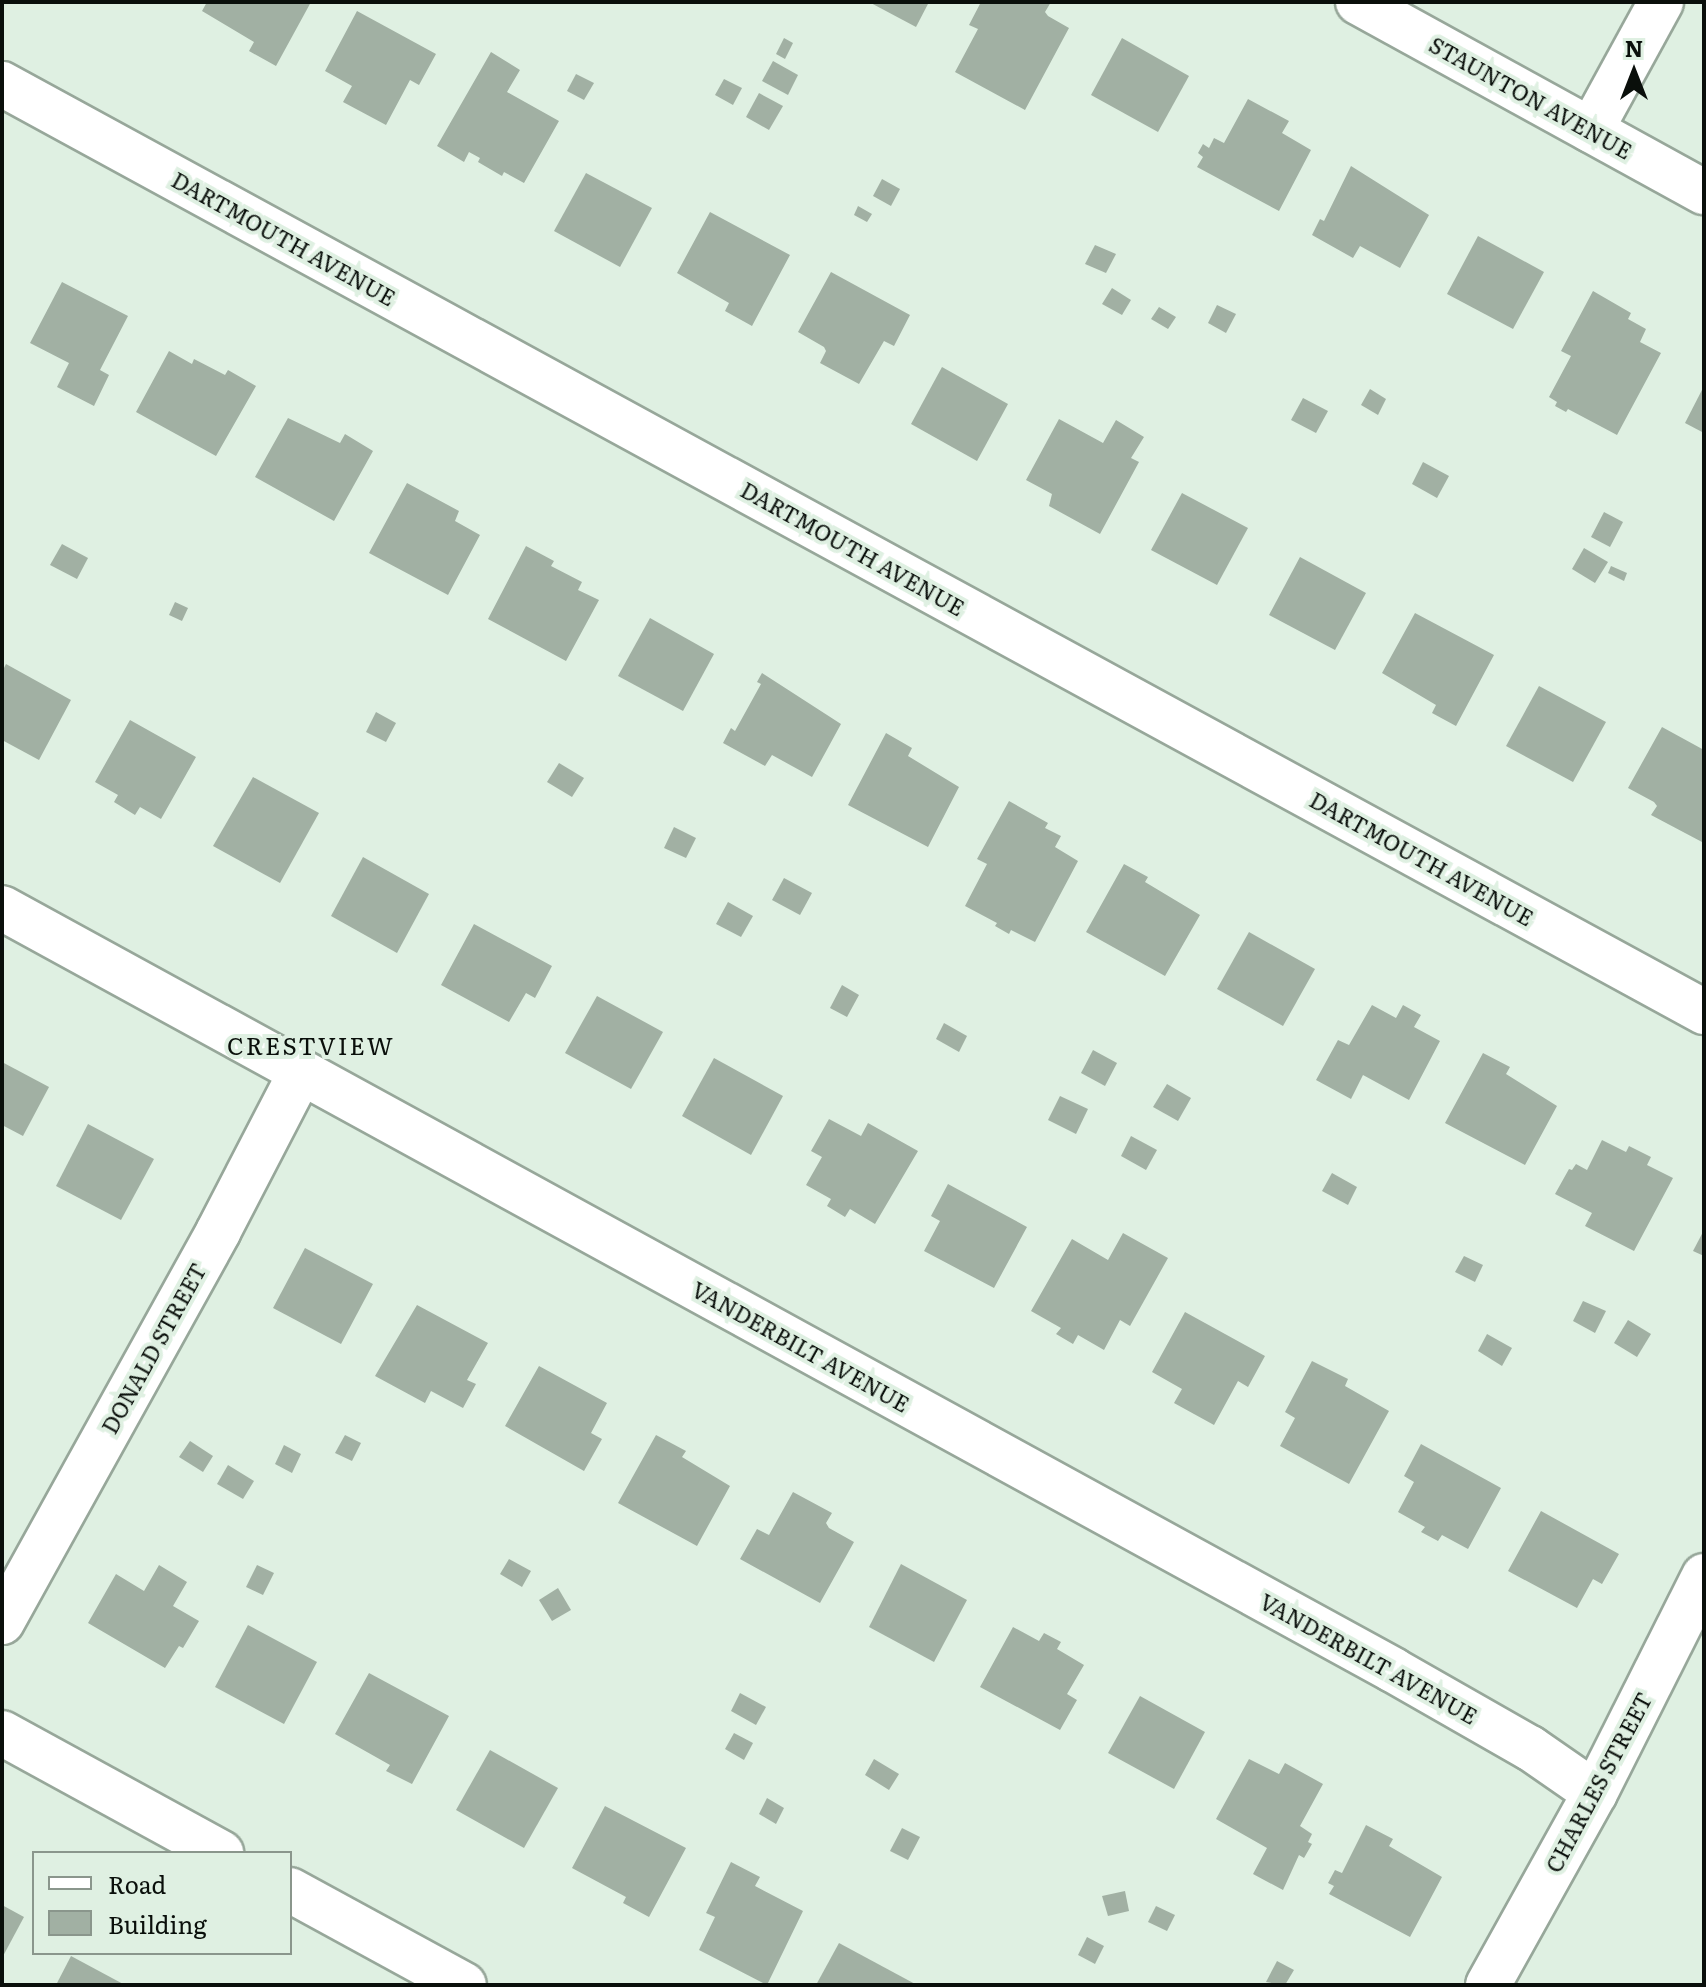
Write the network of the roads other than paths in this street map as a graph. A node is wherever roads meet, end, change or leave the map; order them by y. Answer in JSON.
{"nodes":[{"id":1,"x":1358,"y":2,"type":"edge"},
{"id":2,"x":1661,"y":2,"type":"edge"},
{"id":3,"x":2,"y":84,"type":"edge"},
{"id":4,"x":1591,"y":130,"type":"junction"},
{"id":5,"x":1704,"y":192,"type":"edge"},
{"id":6,"x":2,"y":908,"type":"edge"},
{"id":7,"x":1704,"y":1012,"type":"edge"},
{"id":8,"x":301,"y":1072,"type":"junction"},
{"id":9,"x":1704,"y":1576,"type":"edge"},
{"id":10,"x":2,"y":1622,"type":"edge"},
{"id":11,"x":2,"y":1733,"type":"edge"},
{"id":12,"x":1595,"y":1793,"type":"junction"},
{"id":13,"x":217,"y":1851,"type":"edge"},
{"id":14,"x":292,"y":1891,"type":"edge"},
{"id":15,"x":464,"y":1985,"type":"edge"},
{"id":16,"x":1488,"y":1985,"type":"edge"}],
"edges":[{"from":1,"to":4,"type":"street","name":"STAUNTON AVENUE"},
{"from":2,"to":4,"type":"street"},
{"from":3,"to":7,"type":"street","name":"DARTMOUTH AVENUE"},
{"from":4,"to":5,"type":"street","name":"STAUNTON AVENUE"},
{"from":6,"to":8,"type":"street","name":"VANDERBILT AVENUE"},
{"from":8,"to":10,"type":"street","name":"DONALD STREET"},
{"from":8,"to":12,"type":"street","name":"VANDERBILT AVENUE"},
{"from":9,"to":12,"type":"street","name":"CHARLES STREET"},
{"from":11,"to":13,"type":"street"},
{"from":12,"to":16,"type":"street","name":"CHARLES STREET"},
{"from":14,"to":15,"type":"street"}]}
